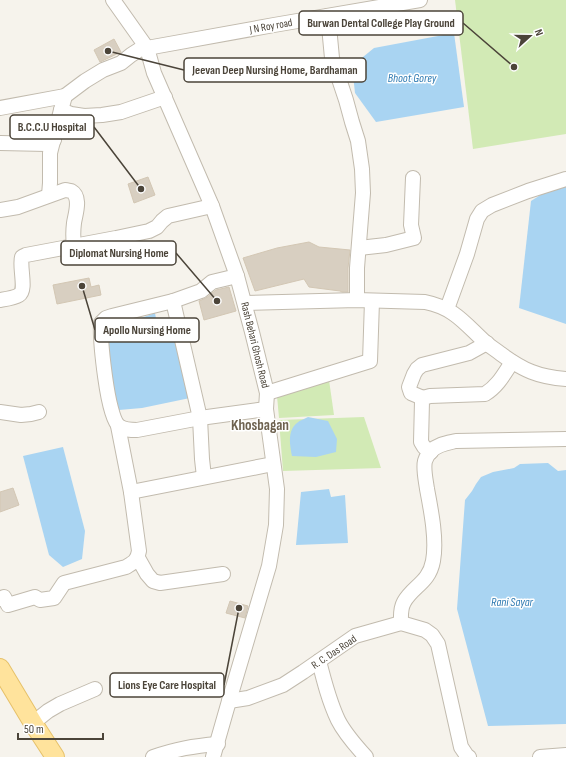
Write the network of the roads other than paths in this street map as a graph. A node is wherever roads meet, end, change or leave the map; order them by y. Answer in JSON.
{"nodes":[{"id":1,"x":113,"y":0,"type":"edge"},
{"id":2,"x":420,"y":0,"type":"edge"},
{"id":3,"x":328,"y":16,"type":"junction"},
{"id":4,"x":146,"y":47,"type":"junction"},
{"id":5,"x":66,"y":96,"type":"junction"},
{"id":6,"x":165,"y":97,"type":"junction"},
{"id":7,"x":0,"y":108,"type":"edge"},
{"id":8,"x":61,"y":110,"type":"junction"},
{"id":9,"x":54,"y":140,"type":"junction"},
{"id":10,"x":0,"y":143,"type":"edge"},
{"id":11,"x":413,"y":178,"type":"dead end"},
{"id":12,"x":566,"y":180,"type":"edge"},
{"id":13,"x":49,"y":195,"type":"junction"},
{"id":14,"x":212,"y":206,"type":"junction"},
{"id":15,"x":0,"y":210,"type":"edge"},
{"id":16,"x":74,"y":245,"type":"junction"},
{"id":17,"x":359,"y":248,"type":"junction"},
{"id":18,"x":237,"y":276,"type":"junction"},
{"id":19,"x":0,"y":300,"type":"edge"},
{"id":20,"x":357,"y":300,"type":"junction"},
{"id":21,"x":173,"y":301,"type":"junction"},
{"id":22,"x":372,"y":301,"type":"junction"},
{"id":23,"x":245,"y":304,"type":"junction"},
{"id":24,"x":447,"y":309,"type":"junction"},
{"id":25,"x":487,"y":344,"type":"junction"},
{"id":26,"x":512,"y":362,"type":"junction"},
{"id":27,"x":566,"y":379,"type":"edge"},
{"id":28,"x":267,"y":394,"type":"junction"},
{"id":29,"x":423,"y":398,"type":"junction"},
{"id":30,"x":266,"y":409,"type":"junction"},
{"id":31,"x":0,"y":412,"type":"edge"},
{"id":32,"x":39,"y":412,"type":"dead end"},
{"id":33,"x":200,"y":418,"type":"junction"},
{"id":34,"x":118,"y":426,"type":"junction"},
{"id":35,"x":566,"y":439,"type":"edge"},
{"id":36,"x":430,"y":452,"type":"junction"},
{"id":37,"x":274,"y":464,"type":"junction"},
{"id":38,"x":204,"y":478,"type":"junction"},
{"id":39,"x":130,"y":492,"type":"junction"},
{"id":40,"x":138,"y":558,"type":"junction"},
{"id":41,"x":223,"y":574,"type":"dead end"},
{"id":42,"x":0,"y":599,"type":"edge"},
{"id":43,"x":401,"y":623,"type":"junction"},
{"id":44,"x":319,"y":661,"type":"junction"},
{"id":45,"x":0,"y":668,"type":"edge"},
{"id":46,"x":0,"y":686,"type":"edge"},
{"id":47,"x":95,"y":689,"type":"dead end"},
{"id":48,"x":229,"y":701,"type":"junction"},
{"id":49,"x":33,"y":724,"type":"junction"},
{"id":50,"x":215,"y":751,"type":"edge"},
{"id":51,"x":566,"y":755,"type":"edge"},
{"id":52,"x":467,"y":756,"type":"edge"},
{"id":53,"x":45,"y":757,"type":"edge"},
{"id":54,"x":55,"y":757,"type":"edge"},
{"id":55,"x":154,"y":757,"type":"edge"},
{"id":56,"x":366,"y":757,"type":"edge"},
{"id":57,"x":540,"y":757,"type":"edge"}],
"edges":[{"from":1,"to":4,"type":"street","name":"Rash Behari Ghosh Road"},
{"from":2,"to":3,"type":"street","name":"J N Roy road"},
{"from":3,"to":4,"type":"street","name":"J N Roy road"},
{"from":3,"to":17,"type":"street"},
{"from":4,"to":5,"type":"street"},
{"from":4,"to":6,"type":"street","name":"Rash Behari Ghosh Road"},
{"from":5,"to":7,"type":"street"},
{"from":5,"to":8,"type":"street"},
{"from":6,"to":8,"type":"street"},
{"from":6,"to":14,"type":"street","name":"Rash Behari Ghosh Road"},
{"from":8,"to":9,"type":"street"},
{"from":9,"to":10,"type":"street"},
{"from":9,"to":13,"type":"street"},
{"from":11,"to":17,"type":"street"},
{"from":12,"to":24,"type":"street"},
{"from":13,"to":15,"type":"street"},
{"from":13,"to":16,"type":"street"},
{"from":14,"to":16,"type":"street"},
{"from":14,"to":18,"type":"street","name":"Rash Behari Ghosh Road"},
{"from":16,"to":19,"type":"street"},
{"from":17,"to":20,"type":"street"},
{"from":18,"to":21,"type":"street"},
{"from":18,"to":23,"type":"street","name":"Rash Behari Ghosh Road"},
{"from":20,"to":22,"type":"street"},
{"from":20,"to":23,"type":"street"},
{"from":21,"to":33,"type":"street"},
{"from":21,"to":34,"type":"street"},
{"from":22,"to":24,"type":"street"},
{"from":22,"to":28,"type":"street"},
{"from":23,"to":28,"type":"street","name":"Rash Behari Ghosh Road"},
{"from":24,"to":25,"type":"street"},
{"from":25,"to":26,"type":"street"},
{"from":25,"to":29,"type":"street"},
{"from":26,"to":27,"type":"street"},
{"from":26,"to":29,"type":"street"},
{"from":28,"to":30,"type":"street","name":"Rash Behari Ghosh Road"},
{"from":29,"to":36,"type":"street"},
{"from":30,"to":33,"type":"street"},
{"from":30,"to":37,"type":"street","name":"Rash Behari Ghosh Road"},
{"from":31,"to":32,"type":"street"},
{"from":33,"to":34,"type":"street"},
{"from":33,"to":38,"type":"street"},
{"from":34,"to":39,"type":"street"},
{"from":35,"to":36,"type":"street"},
{"from":36,"to":43,"type":"street"},
{"from":37,"to":38,"type":"street"},
{"from":37,"to":48,"type":"street","name":"Rash Behari Ghosh Road"},
{"from":38,"to":39,"type":"street"},
{"from":39,"to":40,"type":"street"},
{"from":40,"to":41,"type":"street"},
{"from":40,"to":42,"type":"street"},
{"from":43,"to":44,"type":"street","name":"R. C. Das Road"},
{"from":43,"to":52,"type":"street"},
{"from":44,"to":48,"type":"street","name":"R. C. Das Road"},
{"from":44,"to":56,"type":"street"},
{"from":45,"to":49,"type":"main road"},
{"from":46,"to":53,"type":"main road"},
{"from":47,"to":49,"type":"street"},
{"from":48,"to":50,"type":"street","name":"Rash Behari Ghosh Road"},
{"from":49,"to":54,"type":"main road"},
{"from":50,"to":55,"type":"street"},
{"from":51,"to":57,"type":"street"}]}
